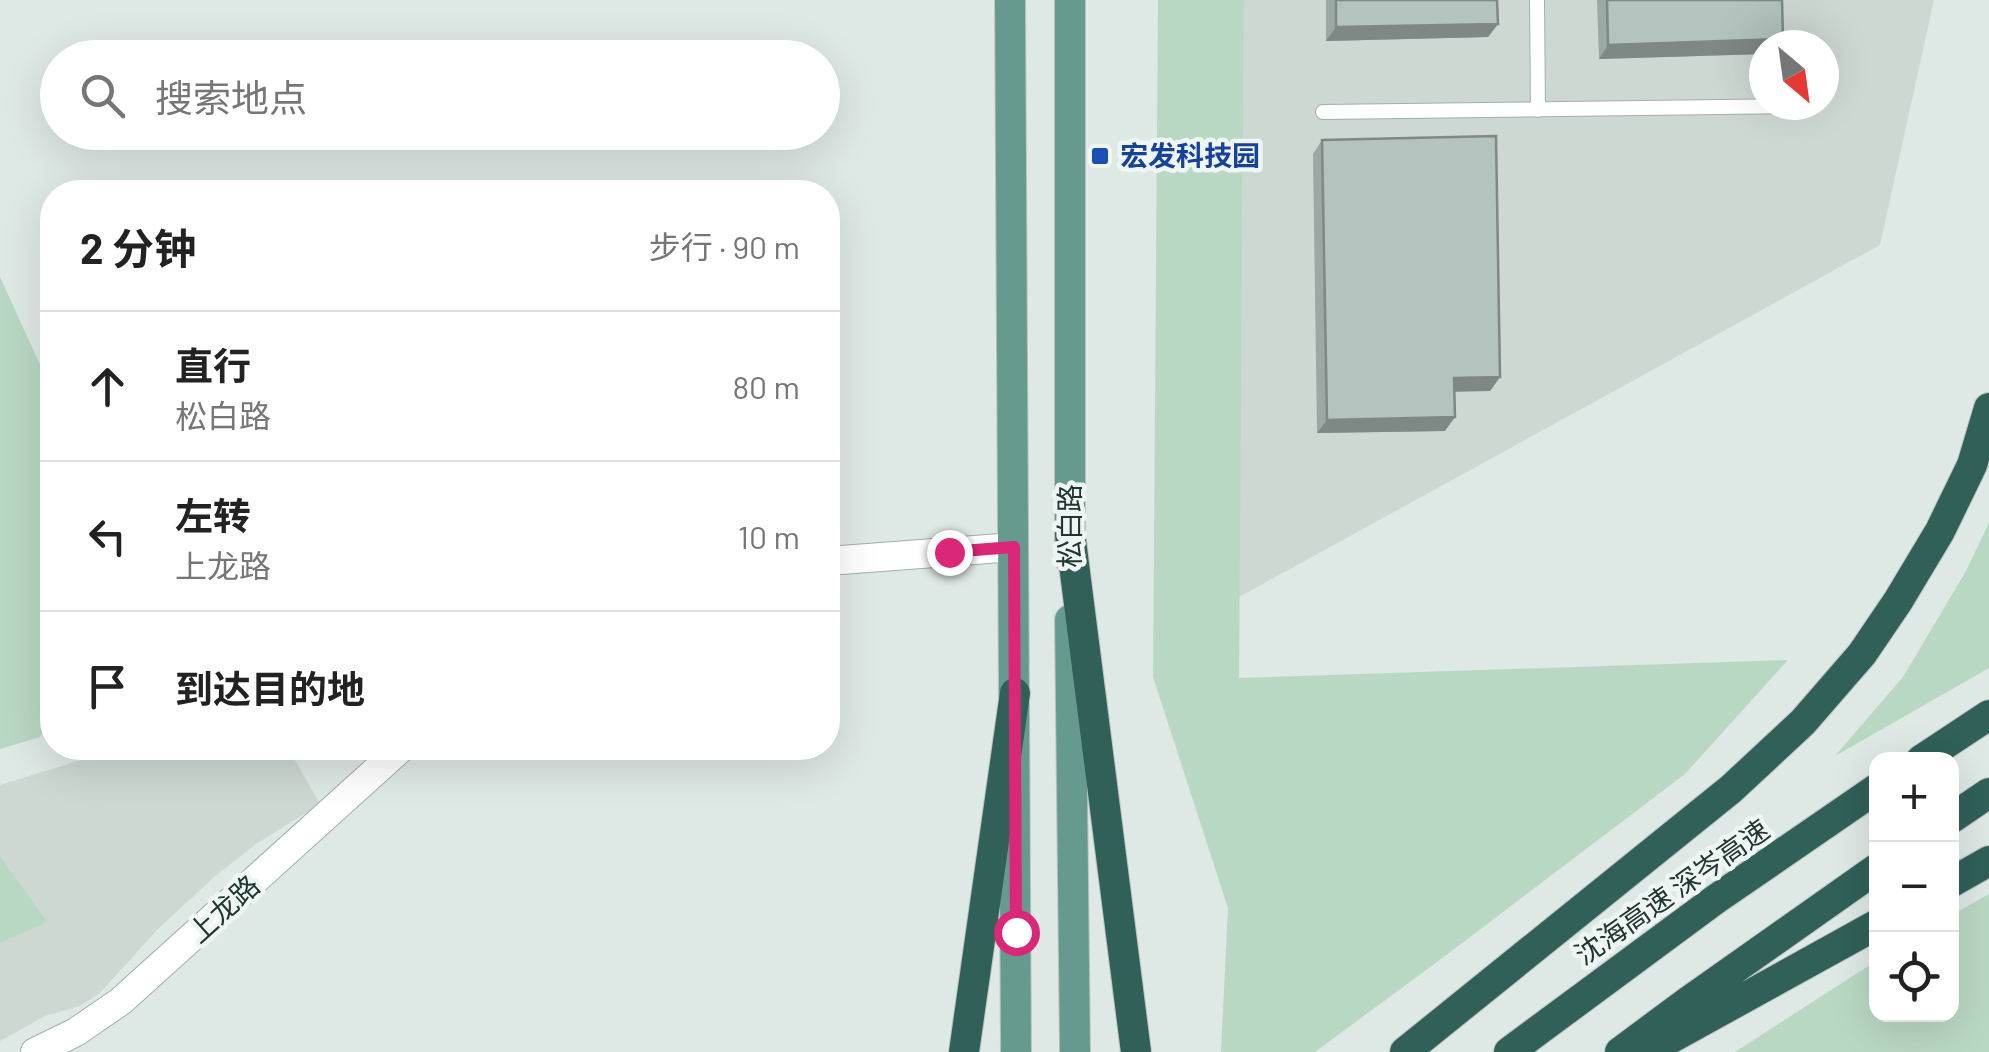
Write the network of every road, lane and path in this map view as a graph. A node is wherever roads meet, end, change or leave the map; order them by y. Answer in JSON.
{"nodes":[{"id":1,"x":1010,"y":0,"type":"edge"},
{"id":2,"x":1070,"y":0,"type":"edge"},
{"id":3,"x":1537,"y":0,"type":"edge"},
{"id":4,"x":1749,"y":107,"type":"edge"},
{"id":5,"x":1538,"y":110,"type":"junction"},
{"id":6,"x":1323,"y":112,"type":"dead end"},
{"id":7,"x":1989,"y":408,"type":"edge"},
{"id":8,"x":1070,"y":533,"type":"junction"},
{"id":9,"x":1014,"y":547,"type":"junction"},
{"id":10,"x":840,"y":559,"type":"edge"},
{"id":11,"x":1015,"y":692,"type":"junction"},
{"id":12,"x":1989,"y":715,"type":"edge"},
{"id":13,"x":1933,"y":752,"type":"edge"},
{"id":14,"x":387,"y":760,"type":"edge"},
{"id":15,"x":1989,"y":792,"type":"edge"},
{"id":16,"x":1869,"y":794,"type":"edge"},
{"id":17,"x":1959,"y":813,"type":"edge"},
{"id":18,"x":1989,"y":861,"type":"edge"},
{"id":19,"x":1869,"y":874,"type":"edge"},
{"id":20,"x":1959,"y":878,"type":"edge"},
{"id":21,"x":1869,"y":929,"type":"edge"},
{"id":22,"x":35,"y":1052,"type":"edge"},
{"id":23,"x":964,"y":1052,"type":"edge"},
{"id":24,"x":1016,"y":1052,"type":"edge"},
{"id":25,"x":1074,"y":1052,"type":"edge"},
{"id":26,"x":1136,"y":1052,"type":"edge"},
{"id":27,"x":1405,"y":1052,"type":"edge"},
{"id":28,"x":1508,"y":1052,"type":"edge"},
{"id":29,"x":1620,"y":1052,"type":"edge"},
{"id":30,"x":1646,"y":1052,"type":"edge"}],
"edges":[{"from":1,"to":9,"type":"main road","name":"松白路"},
{"from":2,"to":8,"type":"main road","name":"松白路"},
{"from":3,"to":5,"type":"lane"},
{"from":4,"to":5,"type":"lane"},
{"from":5,"to":6,"type":"lane"},
{"from":7,"to":27,"type":"highway"},
{"from":8,"to":25,"type":"main road","name":"松白路"},
{"from":8,"to":26,"type":"highway"},
{"from":9,"to":10,"type":"street"},
{"from":9,"to":11,"type":"main road","name":"松白路"},
{"from":11,"to":23,"type":"highway"},
{"from":11,"to":24,"type":"main road","name":"松白路"},
{"from":12,"to":13,"type":"highway"},
{"from":14,"to":22,"type":"street","name":"上龙路"},
{"from":15,"to":17,"type":"highway"},
{"from":16,"to":28,"type":"highway","name":"沈海高速 深岑高速"},
{"from":18,"to":20,"type":"highway"},
{"from":19,"to":29,"type":"highway"},
{"from":21,"to":30,"type":"highway"}]}
